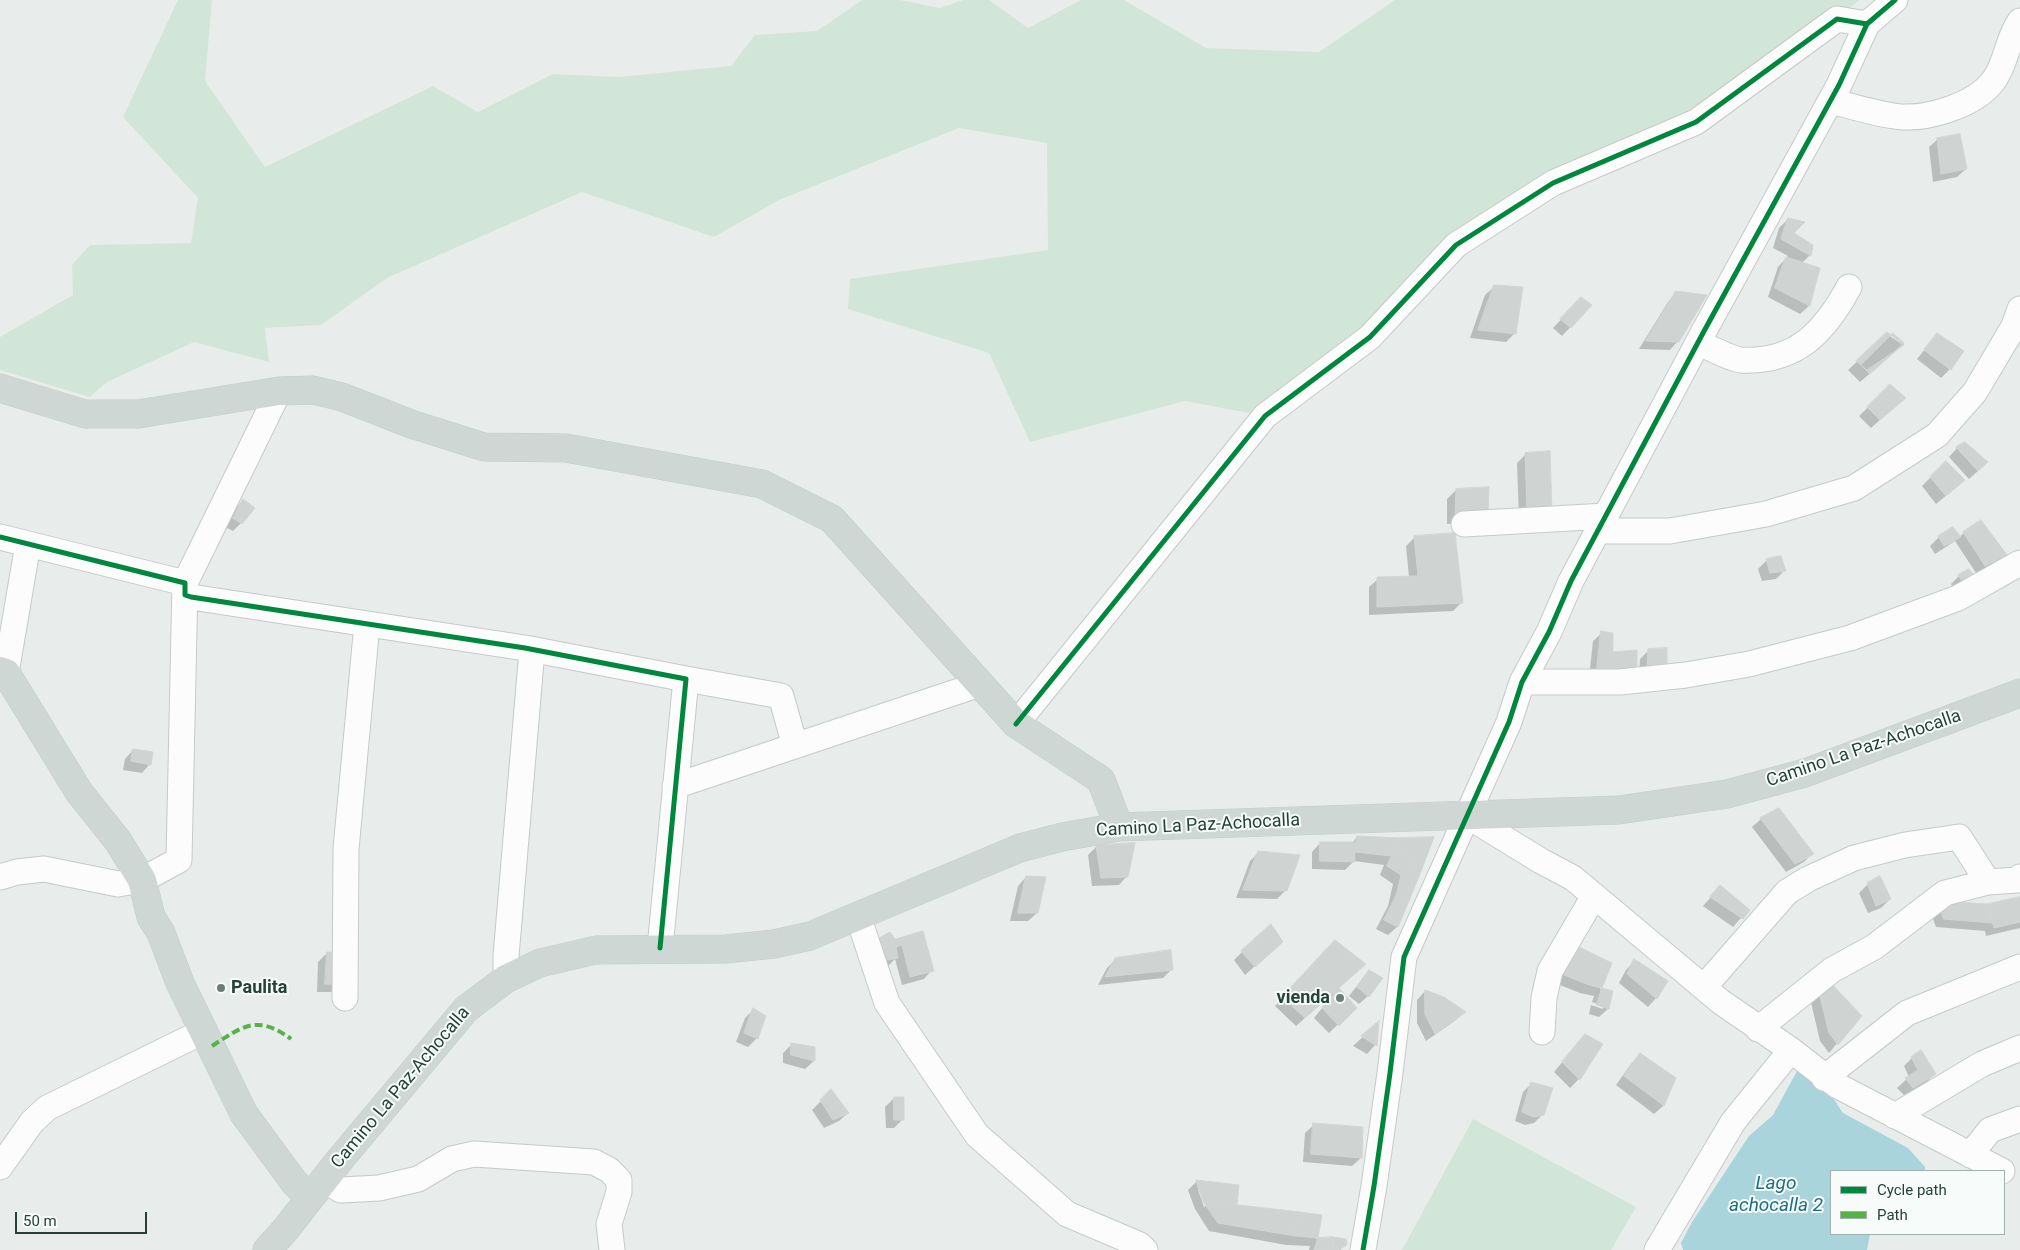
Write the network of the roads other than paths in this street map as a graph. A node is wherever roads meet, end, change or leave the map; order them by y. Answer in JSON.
{"nodes":[{"id":1,"x":1895,"y":0,"type":"edge"},
{"id":2,"x":2020,"y":21,"type":"edge"},
{"id":3,"x":1867,"y":24,"type":"junction"},
{"id":4,"x":1831,"y":101,"type":"junction"},
{"id":5,"x":1849,"y":287,"type":"dead end"},
{"id":6,"x":2020,"y":308,"type":"edge"},
{"id":7,"x":1698,"y":343,"type":"junction"},
{"id":8,"x":0,"y":388,"type":"edge"},
{"id":9,"x":279,"y":391,"type":"junction"},
{"id":10,"x":1464,"y":524,"type":"dead end"},
{"id":11,"x":1602,"y":524,"type":"junction"},
{"id":12,"x":0,"y":537,"type":"edge"},
{"id":13,"x":28,"y":544,"type":"junction"},
{"id":14,"x":2020,"y":563,"type":"edge"},
{"id":15,"x":185,"y":584,"type":"junction"},
{"id":16,"x":367,"y":624,"type":"junction"},
{"id":17,"x":532,"y":650,"type":"junction"},
{"id":18,"x":3,"y":672,"type":"edge"},
{"id":19,"x":686,"y":680,"type":"junction"},
{"id":20,"x":1522,"y":682,"type":"junction"},
{"id":21,"x":980,"y":684,"type":"junction"},
{"id":22,"x":2020,"y":693,"type":"edge"},
{"id":23,"x":1016,"y":724,"type":"junction"},
{"id":24,"x":795,"y":746,"type":"junction"},
{"id":25,"x":676,"y":786,"type":"junction"},
{"id":26,"x":1466,"y":816,"type":"junction"},
{"id":27,"x":1119,"y":827,"type":"junction"},
{"id":28,"x":0,"y":877,"type":"edge"},
{"id":29,"x":2020,"y":877,"type":"edge"},
{"id":30,"x":142,"y":880,"type":"junction"},
{"id":31,"x":1988,"y":882,"type":"junction"},
{"id":32,"x":1594,"y":896,"type":"junction"},
{"id":33,"x":858,"y":916,"type":"junction"},
{"id":34,"x":660,"y":948,"type":"junction"},
{"id":35,"x":2020,"y":967,"type":"edge"},
{"id":36,"x":506,"y":978,"type":"junction"},
{"id":37,"x":1704,"y":987,"type":"junction"},
{"id":38,"x":345,"y":998,"type":"dead end"},
{"id":39,"x":1758,"y":1029,"type":"junction"},
{"id":40,"x":204,"y":1031,"type":"junction"},
{"id":41,"x":1542,"y":1032,"type":"dead end"},
{"id":42,"x":2020,"y":1048,"type":"edge"},
{"id":43,"x":1791,"y":1050,"type":"junction"},
{"id":44,"x":1824,"y":1078,"type":"junction"},
{"id":45,"x":1895,"y":1116,"type":"junction"},
{"id":46,"x":2020,"y":1119,"type":"edge"},
{"id":47,"x":1970,"y":1155,"type":"junction"},
{"id":48,"x":0,"y":1167,"type":"edge"},
{"id":49,"x":1999,"y":1170,"type":"edge"},
{"id":50,"x":2005,"y":1173,"type":"edge"},
{"id":51,"x":2020,"y":1180,"type":"edge"},
{"id":52,"x":317,"y":1189,"type":"junction"},
{"id":53,"x":267,"y":1250,"type":"edge"},
{"id":54,"x":612,"y":1250,"type":"edge"},
{"id":55,"x":1145,"y":1250,"type":"edge"},
{"id":56,"x":1362,"y":1250,"type":"edge"},
{"id":57,"x":1657,"y":1250,"type":"edge"}],
"edges":[{"from":1,"to":3,"type":"street"},
{"from":2,"to":4,"type":"street"},
{"from":3,"to":4,"type":"street"},
{"from":3,"to":23,"type":"street"},
{"from":4,"to":7,"type":"street"},
{"from":5,"to":7,"type":"street"},
{"from":6,"to":11,"type":"street"},
{"from":7,"to":11,"type":"street"},
{"from":8,"to":9,"type":"main road"},
{"from":9,"to":15,"type":"street"},
{"from":9,"to":21,"type":"main road"},
{"from":10,"to":11,"type":"street"},
{"from":11,"to":20,"type":"street"},
{"from":12,"to":13,"type":"street"},
{"from":13,"to":15,"type":"street"},
{"from":13,"to":18,"type":"street"},
{"from":14,"to":20,"type":"street"},
{"from":15,"to":16,"type":"street"},
{"from":15,"to":30,"type":"street"},
{"from":16,"to":17,"type":"street"},
{"from":16,"to":38,"type":"street"},
{"from":17,"to":19,"type":"street"},
{"from":17,"to":36,"type":"street"},
{"from":18,"to":30,"type":"main road"},
{"from":19,"to":24,"type":"street"},
{"from":19,"to":25,"type":"street"},
{"from":20,"to":26,"type":"street"},
{"from":21,"to":23,"type":"main road"},
{"from":21,"to":24,"type":"street"},
{"from":22,"to":26,"type":"main road","name":"Camino La Paz-Achocalla"},
{"from":23,"to":27,"type":"main road"},
{"from":24,"to":25,"type":"street"},
{"from":25,"to":34,"type":"street"},
{"from":26,"to":27,"type":"main road","name":"Camino La Paz-Achocalla"},
{"from":26,"to":32,"type":"street"},
{"from":26,"to":56,"type":"street"},
{"from":27,"to":33,"type":"main road","name":"Camino La Paz-Achocalla"},
{"from":28,"to":30,"type":"street"},
{"from":29,"to":31,"type":"street"},
{"from":30,"to":40,"type":"main road"},
{"from":31,"to":37,"type":"street"},
{"from":31,"to":39,"type":"street"},
{"from":32,"to":37,"type":"street"},
{"from":32,"to":41,"type":"street"},
{"from":33,"to":34,"type":"main road","name":"Camino La Paz-Achocalla"},
{"from":33,"to":55,"type":"street"},
{"from":34,"to":36,"type":"main road","name":"Camino La Paz-Achocalla"},
{"from":35,"to":44,"type":"street"},
{"from":36,"to":52,"type":"main road","name":"Camino La Paz-Achocalla"},
{"from":37,"to":39,"type":"street"},
{"from":39,"to":43,"type":"street"},
{"from":40,"to":48,"type":"street"},
{"from":40,"to":52,"type":"main road"},
{"from":42,"to":45,"type":"street"},
{"from":43,"to":44,"type":"street"},
{"from":43,"to":57,"type":"street"},
{"from":44,"to":45,"type":"street"},
{"from":45,"to":47,"type":"street"},
{"from":46,"to":47,"type":"street"},
{"from":47,"to":49,"type":"street"},
{"from":50,"to":51,"type":"street"},
{"from":52,"to":53,"type":"main road","name":"Camino La Paz-Achocalla"},
{"from":52,"to":54,"type":"street"}]}
